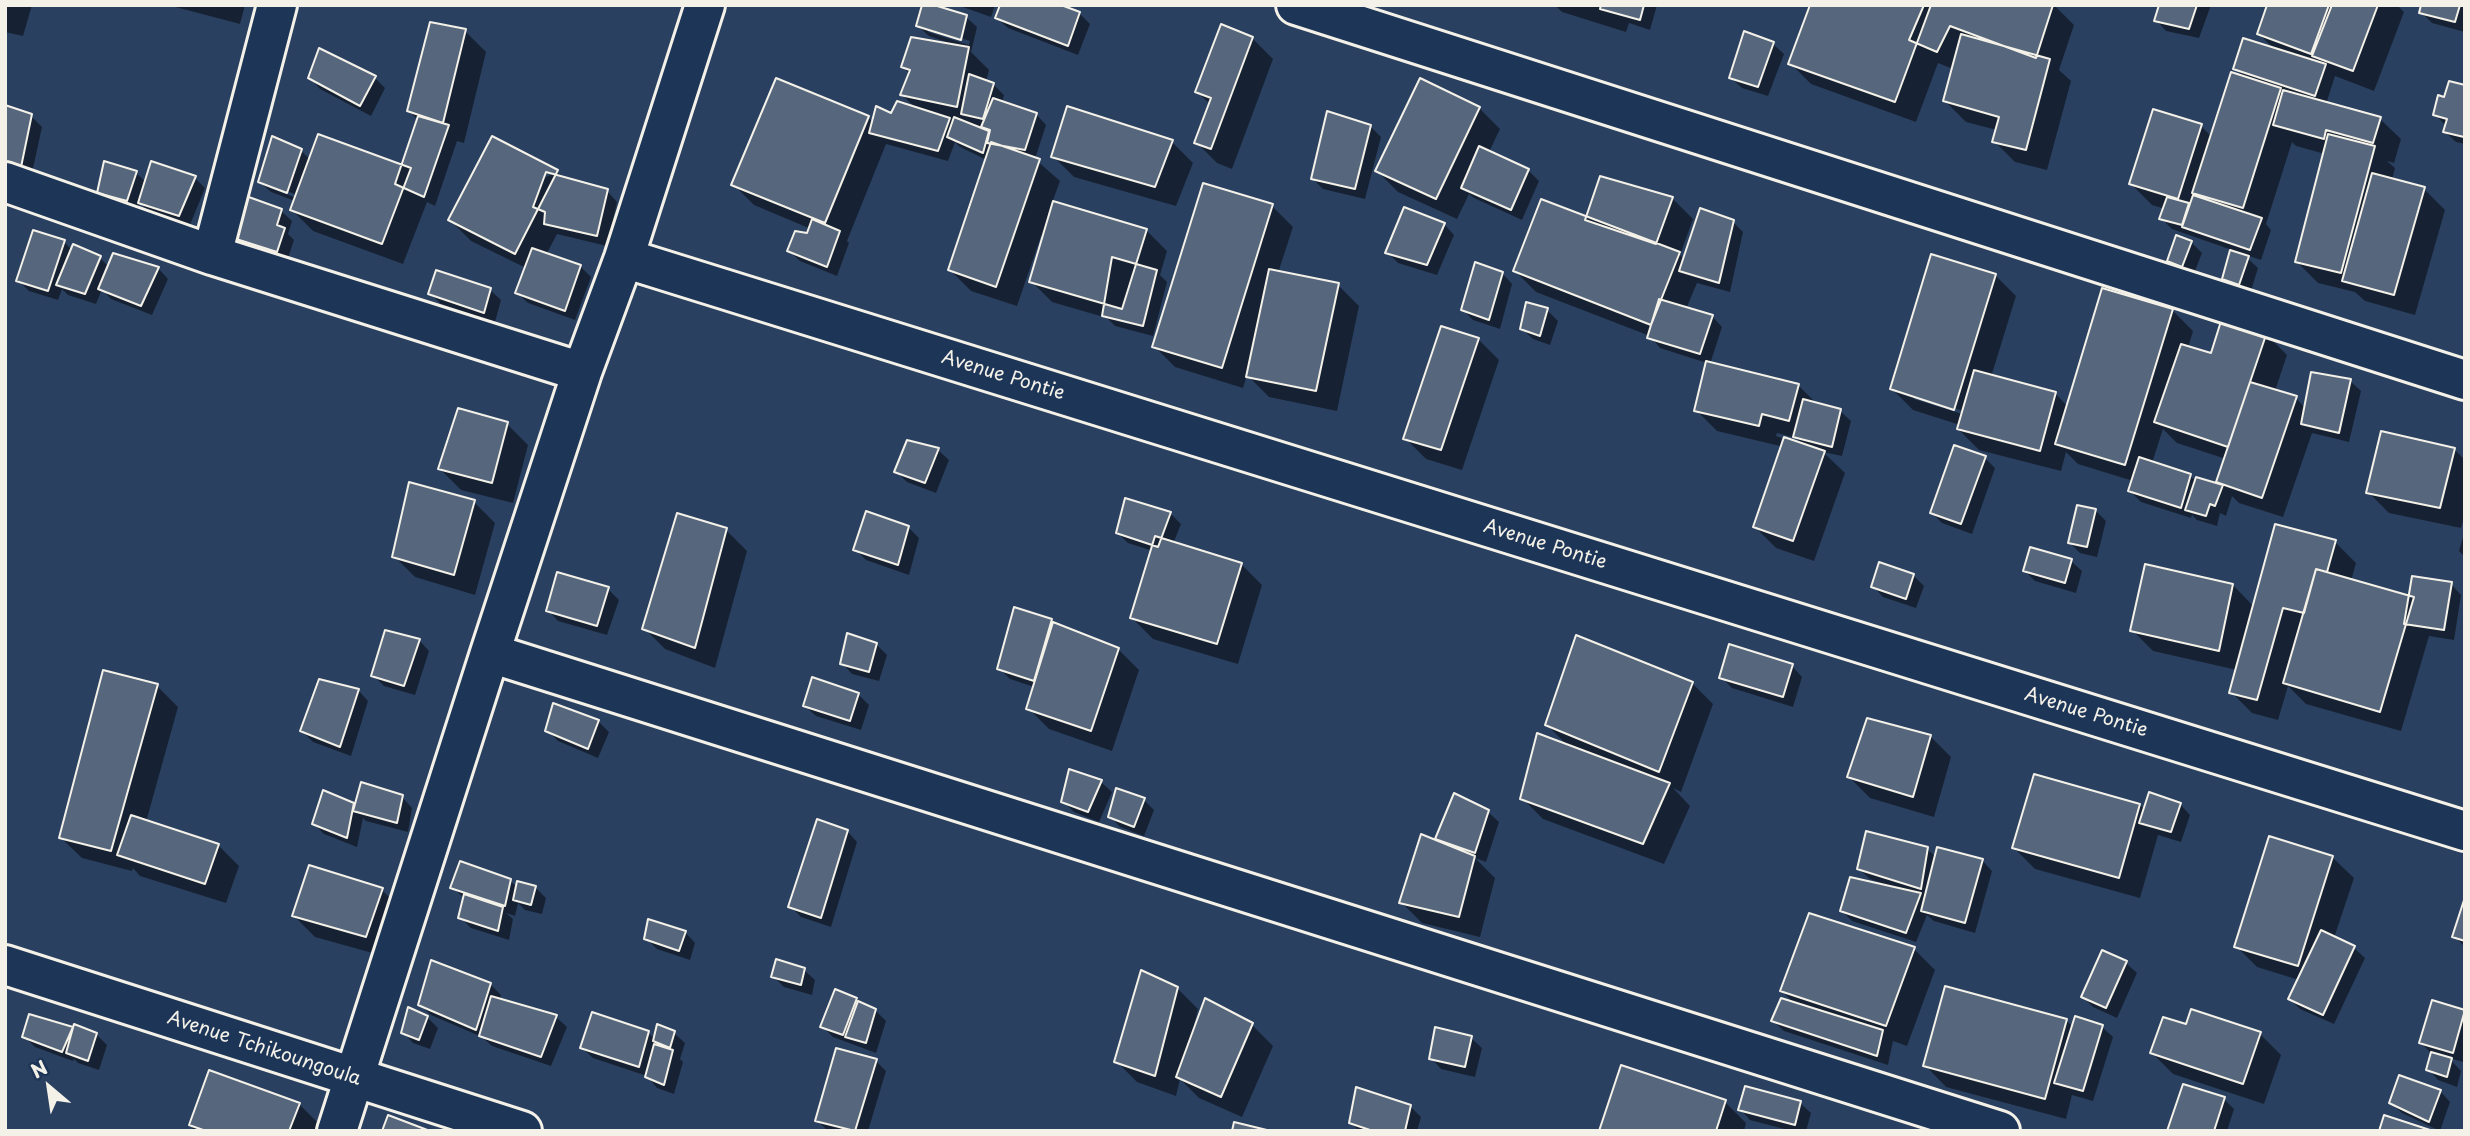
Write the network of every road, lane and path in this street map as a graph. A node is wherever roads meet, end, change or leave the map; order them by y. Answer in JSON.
{"nodes":[{"id":1,"x":277,"y":5,"type":"edge"},
{"id":2,"x":705,"y":5,"type":"edge"},
{"id":3,"x":1296,"y":5,"type":"edge"},
{"id":4,"x":5,"y":182,"type":"edge"},
{"id":5,"x":212,"y":255,"type":"junction"},
{"id":6,"x":624,"y":258,"type":"junction"},
{"id":7,"x":582,"y":372,"type":"junction"},
{"id":8,"x":2465,"y":380,"type":"edge"},
{"id":9,"x":490,"y":653,"type":"junction"},
{"id":10,"x":2465,"y":831,"type":"edge"},
{"id":11,"x":5,"y":965,"type":"edge"},
{"id":12,"x":352,"y":1078,"type":"junction"},
{"id":13,"x":337,"y":1131,"type":"edge"},
{"id":14,"x":522,"y":1131,"type":"edge"},
{"id":15,"x":2000,"y":1131,"type":"edge"}],
"edges":[{"from":1,"to":5,"type":"street"},
{"from":2,"to":6,"type":"street"},
{"from":3,"to":8,"type":"street"},
{"from":4,"to":5,"type":"street"},
{"from":5,"to":7,"type":"street"},
{"from":6,"to":7,"type":"street"},
{"from":6,"to":10,"type":"street","name":"Avenue Pontie"},
{"from":7,"to":9,"type":"street"},
{"from":9,"to":12,"type":"street"},
{"from":9,"to":15,"type":"street"},
{"from":11,"to":12,"type":"street","name":"Avenue Tchikoungoula"},
{"from":12,"to":13,"type":"street"},
{"from":12,"to":14,"type":"street","name":"Avenue Tchikoungoula"}]}
